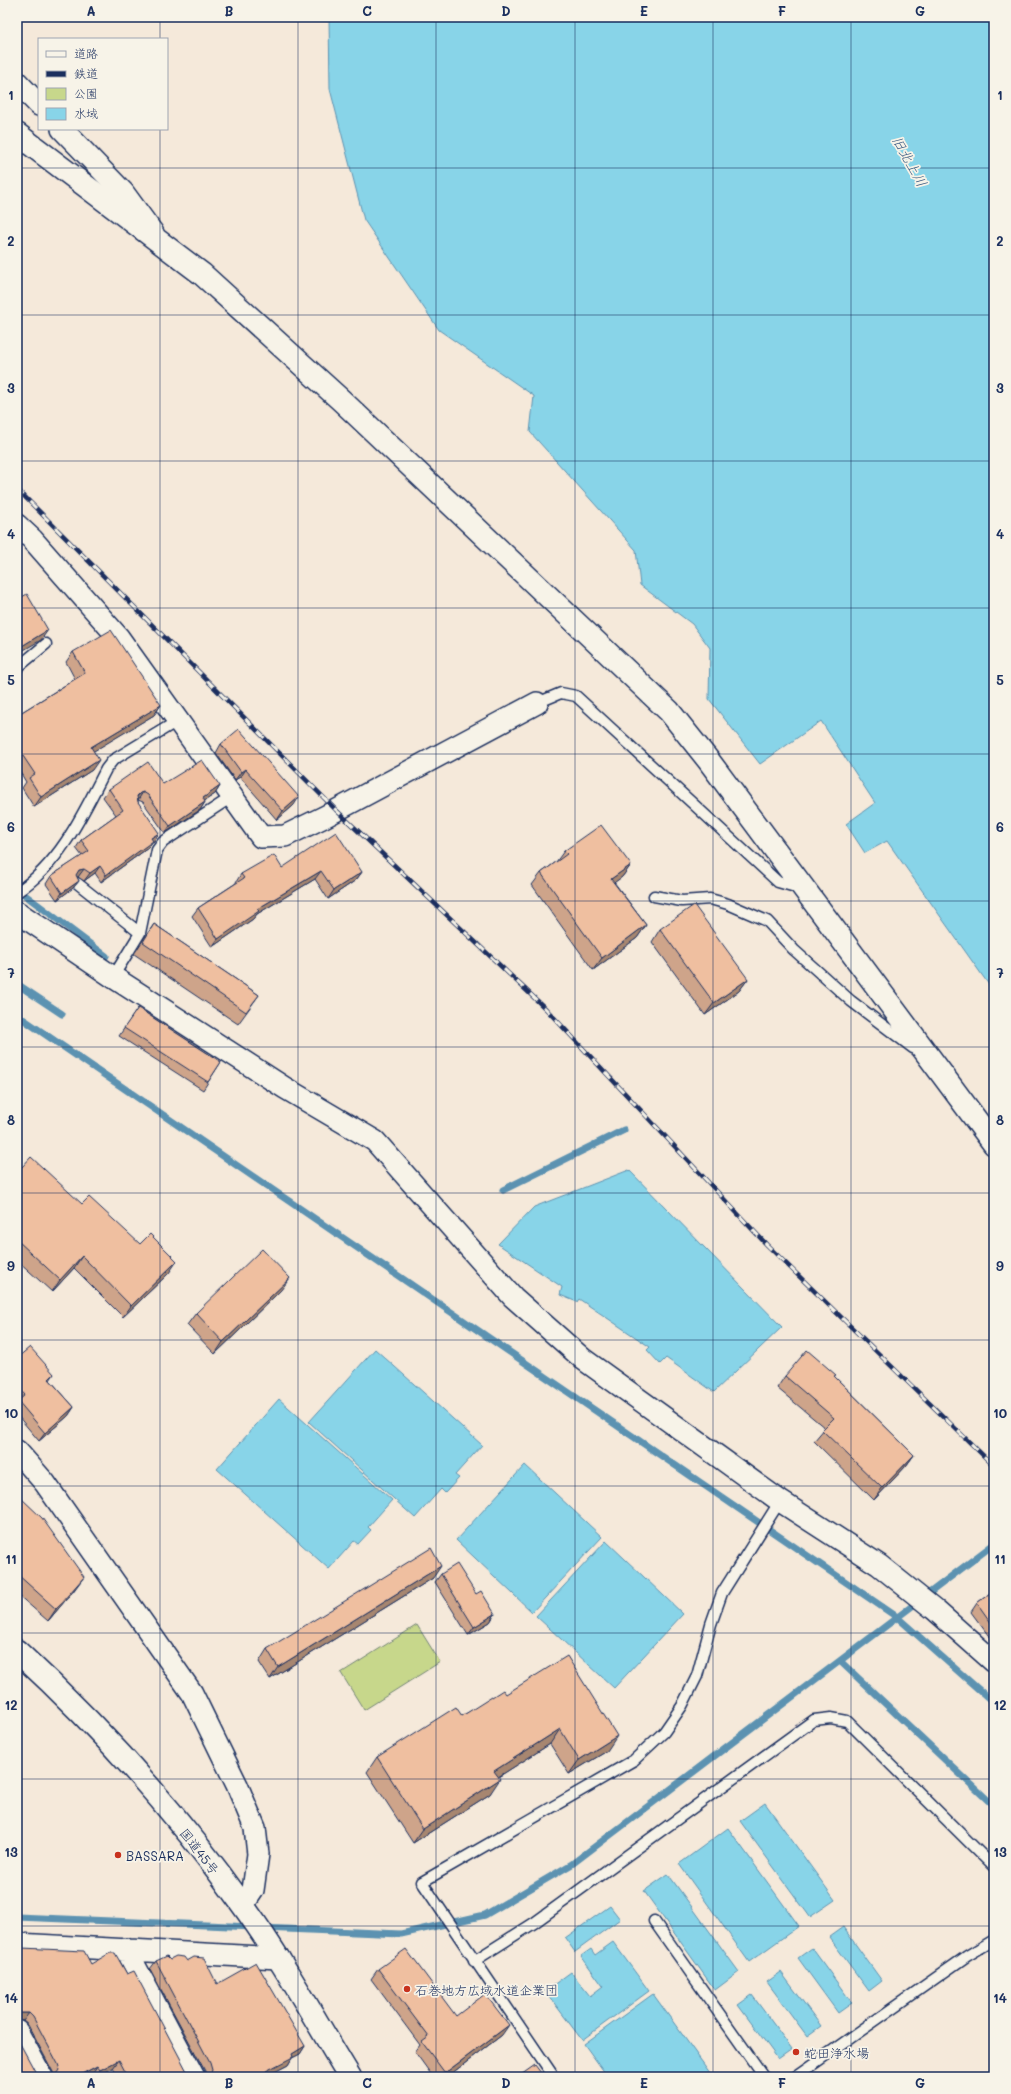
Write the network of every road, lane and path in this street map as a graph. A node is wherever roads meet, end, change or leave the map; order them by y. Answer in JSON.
{"nodes":[{"id":1,"x":17,"y":82,"type":"edge"},
{"id":2,"x":38,"y":104,"type":"edge"},
{"id":3,"x":63,"y":130,"type":"edge"},
{"id":4,"x":17,"y":134,"type":"edge"},
{"id":5,"x":158,"y":240,"type":"junction"},
{"id":6,"x":17,"y":525,"type":"edge"},
{"id":7,"x":46,"y":644,"type":"edge"},
{"id":8,"x":17,"y":668,"type":"edge"},
{"id":9,"x":537,"y":703,"type":"joint"},
{"id":10,"x":179,"y":720,"type":"junction"},
{"id":11,"x":233,"y":796,"type":"junction"},
{"id":12,"x":77,"y":883,"type":"edge"},
{"id":13,"x":805,"y":889,"type":"junction"},
{"id":14,"x":17,"y":892,"type":"edge"},
{"id":15,"x":654,"y":896,"type":"dead end"},
{"id":16,"x":17,"y":912,"type":"edge"},
{"id":17,"x":140,"y":933,"type":"junction"},
{"id":18,"x":113,"y":977,"type":"junction"},
{"id":19,"x":934,"y":1063,"type":"junction"},
{"id":20,"x":994,"y":1144,"type":"edge"},
{"id":21,"x":17,"y":1451,"type":"edge"},
{"id":22,"x":780,"y":1501,"type":"junction"},
{"id":23,"x":17,"y":1651,"type":"edge"},
{"id":24,"x":994,"y":1662,"type":"edge"},
{"id":25,"x":994,"y":1867,"type":"edge"},
{"id":26,"x":245,"y":1908,"type":"junction"},
{"id":27,"x":654,"y":1921,"type":"dead end"},
{"id":28,"x":994,"y":1940,"type":"edge"},
{"id":29,"x":17,"y":1944,"type":"edge"},
{"id":30,"x":126,"y":1949,"type":"junction"},
{"id":31,"x":274,"y":1951,"type":"junction"},
{"id":32,"x":474,"y":1961,"type":"junction"},
{"id":33,"x":17,"y":2031,"type":"edge"},
{"id":34,"x":42,"y":2077,"type":"edge"},
{"id":35,"x":194,"y":2077,"type":"edge"},
{"id":36,"x":350,"y":2077,"type":"edge"},
{"id":37,"x":554,"y":2077,"type":"edge"},
{"id":38,"x":764,"y":2077,"type":"edge"},
{"id":39,"x":795,"y":2077,"type":"edge"}],
"edges":[{"from":1,"to":2,"type":"street"},
{"from":3,"to":5,"type":"street"},
{"from":4,"to":5,"type":"main road"},
{"from":5,"to":13,"type":"main road"},
{"from":6,"to":10,"type":"street"},
{"from":7,"to":8,"type":"lane"},
{"from":9,"to":11,"type":"street"},
{"from":9,"to":13,"type":"lane"},
{"from":10,"to":11,"type":"street"},
{"from":10,"to":14,"type":"lane"},
{"from":11,"to":17,"type":"lane"},
{"from":12,"to":17,"type":"lane"},
{"from":13,"to":19,"type":"main road"},
{"from":15,"to":19,"type":"lane"},
{"from":16,"to":18,"type":"street"},
{"from":17,"to":18,"type":"lane"},
{"from":18,"to":22,"type":"street"},
{"from":19,"to":20,"type":"main road"},
{"from":21,"to":26,"type":"street"},
{"from":22,"to":24,"type":"street"},
{"from":22,"to":32,"type":"lane"},
{"from":23,"to":26,"type":"main road","name":"国道45号"},
{"from":25,"to":32,"type":"lane"},
{"from":26,"to":31,"type":"main road","name":"国道45号"},
{"from":27,"to":38,"type":"lane"},
{"from":28,"to":39,"type":"lane"},
{"from":29,"to":30,"type":"street"},
{"from":30,"to":31,"type":"street"},
{"from":30,"to":35,"type":"street"},
{"from":31,"to":36,"type":"main road","name":"国道45号"},
{"from":32,"to":37,"type":"lane"},
{"from":33,"to":34,"type":"street"}]}
